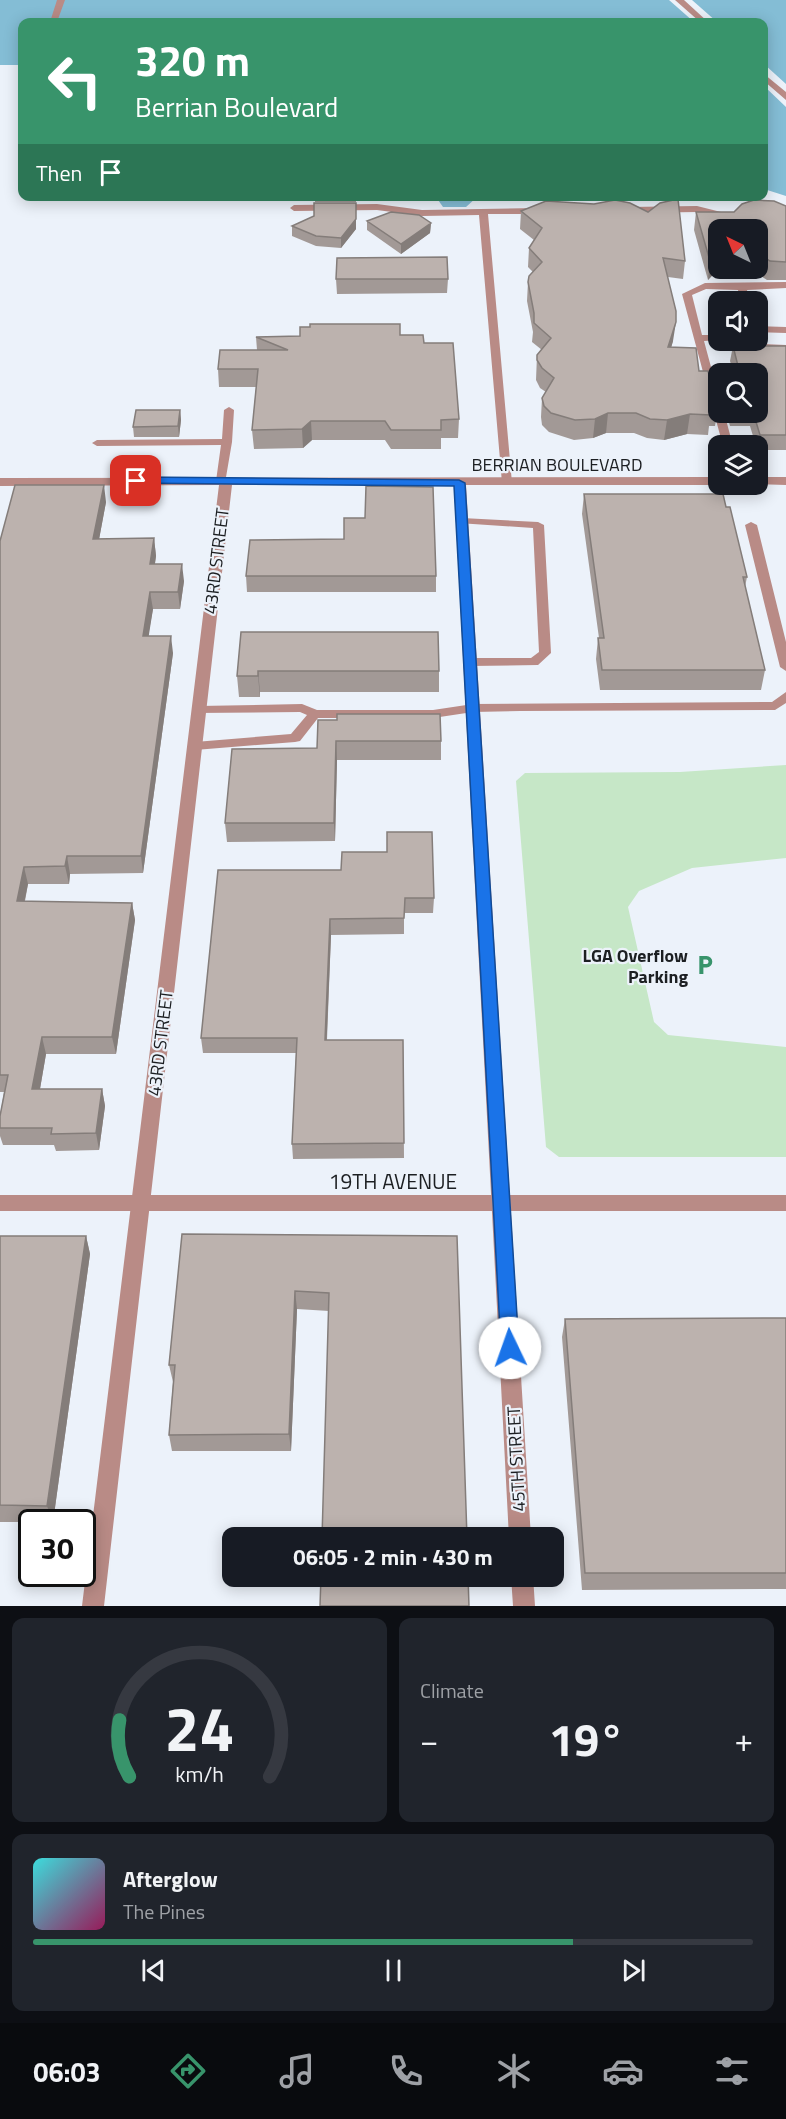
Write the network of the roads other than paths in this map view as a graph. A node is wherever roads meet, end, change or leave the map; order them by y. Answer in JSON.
{"nodes":[{"id":1,"x":61,"y":0,"type":"edge"},
{"id":2,"x":679,"y":0,"type":"edge"},
{"id":3,"x":54,"y":18,"type":"edge"},
{"id":4,"x":699,"y":18,"type":"edge"},
{"id":5,"x":768,"y":80,"type":"edge"},
{"id":6,"x":786,"y":97,"type":"edge"},
{"id":7,"x":294,"y":208,"type":"dead end"},
{"id":8,"x":614,"y":210,"type":"edge"},
{"id":9,"x":542,"y":211,"type":"edge"},
{"id":10,"x":483,"y":212,"type":"junction"},
{"id":11,"x":740,"y":214,"type":"edge"},
{"id":12,"x":786,"y":285,"type":"edge"},
{"id":13,"x":742,"y":287,"type":"junction"},
{"id":14,"x":743,"y":291,"type":"edge"},
{"id":15,"x":768,"y":329,"type":"edge"},
{"id":16,"x":786,"y":330,"type":"edge"},
{"id":17,"x":698,"y":338,"type":"junction"},
{"id":18,"x":708,"y":338,"type":"edge"},
{"id":19,"x":768,"y":347,"type":"edge"},
{"id":20,"x":786,"y":348,"type":"edge"},
{"id":21,"x":229,"y":410,"type":"dead end"},
{"id":22,"x":725,"y":435,"type":"edge"},
{"id":23,"x":226,"y":442,"type":"junction"},
{"id":24,"x":97,"y":443,"type":"dead end"},
{"id":25,"x":224,"y":481,"type":"junction"},
{"id":26,"x":0,"y":482,"type":"edge"},
{"id":27,"x":708,"y":482,"type":"edge"},
{"id":28,"x":768,"y":482,"type":"edge"},
{"id":29,"x":459,"y":483,"type":"junction"},
{"id":30,"x":507,"y":483,"type":"junction"},
{"id":31,"x":785,"y":484,"type":"edge"},
{"id":32,"x":462,"y":521,"type":"junction"},
{"id":33,"x":752,"y":525,"type":"dead end"},
{"id":34,"x":470,"y":662,"type":"junction"},
{"id":35,"x":786,"y":667,"type":"edge"},
{"id":36,"x":786,"y":696,"type":"edge"},
{"id":37,"x":473,"y":708,"type":"junction"},
{"id":38,"x":199,"y":710,"type":"junction"},
{"id":39,"x":315,"y":714,"type":"junction"},
{"id":40,"x":195,"y":746,"type":"junction"},
{"id":41,"x":0,"y":1203,"type":"edge"},
{"id":42,"x":141,"y":1203,"type":"junction"},
{"id":43,"x":786,"y":1203,"type":"edge"},
{"id":44,"x":503,"y":1204,"type":"junction"},
{"id":45,"x":519,"y":1527,"type":"edge"},
{"id":46,"x":523,"y":1587,"type":"edge"},
{"id":47,"x":93,"y":1606,"type":"edge"},
{"id":48,"x":524,"y":1606,"type":"edge"}],
"edges":[{"from":1,"to":3,"type":"lane"},
{"from":2,"to":4,"type":"street"},
{"from":5,"to":6,"type":"street"},
{"from":7,"to":10,"type":"lane"},
{"from":8,"to":11,"type":"lane"},
{"from":9,"to":10,"type":"lane"},
{"from":10,"to":30,"type":"lane"},
{"from":12,"to":13,"type":"lane"},
{"from":13,"to":14,"type":"lane"},
{"from":13,"to":17,"type":"lane"},
{"from":15,"to":16,"type":"lane"},
{"from":17,"to":18,"type":"lane"},
{"from":17,"to":22,"type":"lane"},
{"from":19,"to":20,"type":"lane"},
{"from":21,"to":23,"type":"lane"},
{"from":23,"to":24,"type":"lane"},
{"from":23,"to":25,"type":"lane"},
{"from":25,"to":26,"type":"street","name":"BERRIAN BOULEVARD"},
{"from":25,"to":29,"type":"street","name":"BERRIAN BOULEVARD"},
{"from":25,"to":38,"type":"street","name":"43RD STREET"},
{"from":27,"to":30,"type":"street","name":"BERRIAN BOULEVARD"},
{"from":28,"to":31,"type":"street"},
{"from":29,"to":30,"type":"street","name":"BERRIAN BOULEVARD"},
{"from":29,"to":32,"type":"street","name":"45TH STREET"},
{"from":32,"to":34,"type":"street","name":"45TH STREET"},
{"from":32,"to":34,"type":"lane"},
{"from":33,"to":35,"type":"lane"},
{"from":34,"to":37,"type":"street","name":"45TH STREET"},
{"from":36,"to":37,"type":"lane"},
{"from":37,"to":39,"type":"lane"},
{"from":37,"to":44,"type":"street","name":"45TH STREET"},
{"from":38,"to":39,"type":"lane"},
{"from":38,"to":40,"type":"street","name":"43RD STREET"},
{"from":39,"to":40,"type":"lane"},
{"from":40,"to":42,"type":"street","name":"43RD STREET"},
{"from":41,"to":42,"type":"street","name":"19TH AVENUE"},
{"from":42,"to":44,"type":"street","name":"19TH AVENUE"},
{"from":42,"to":47,"type":"street","name":"43RD STREET"},
{"from":43,"to":44,"type":"street","name":"19TH AVENUE"},
{"from":44,"to":45,"type":"street","name":"45TH STREET"},
{"from":46,"to":48,"type":"street"}]}
